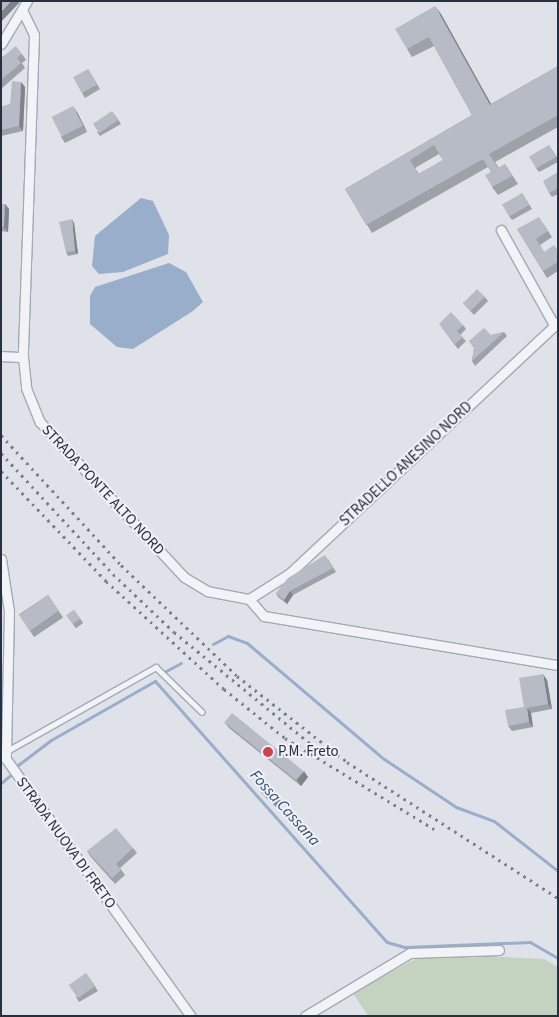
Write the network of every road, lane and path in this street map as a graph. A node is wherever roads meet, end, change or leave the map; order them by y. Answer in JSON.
{"nodes":[{"id":1,"x":27,"y":1,"type":"edge"},
{"id":2,"x":23,"y":12,"type":"junction"},
{"id":3,"x":1,"y":44,"type":"edge"},
{"id":4,"x":501,"y":230,"type":"dead end"},
{"id":5,"x":556,"y":323,"type":"edge"},
{"id":6,"x":1,"y":356,"type":"edge"},
{"id":7,"x":24,"y":357,"type":"junction"},
{"id":8,"x":1,"y":559,"type":"edge"},
{"id":9,"x":249,"y":599,"type":"junction"},
{"id":10,"x":558,"y":665,"type":"edge"},
{"id":11,"x":202,"y":712,"type":"dead end"},
{"id":12,"x":4,"y":758,"type":"edge"},
{"id":13,"x":499,"y":950,"type":"dead end"},
{"id":14,"x":191,"y":1016,"type":"edge"},
{"id":15,"x":305,"y":1016,"type":"edge"}],
"edges":[{"from":1,"to":2,"type":"street"},
{"from":2,"to":3,"type":"street"},
{"from":2,"to":7,"type":"street","name":"STRADA PONTE ALTO NORD"},
{"from":4,"to":5,"type":"street"},
{"from":5,"to":9,"type":"street","name":"STRADELLO ANESINO NORD"},
{"from":6,"to":7,"type":"street"},
{"from":7,"to":9,"type":"street","name":"STRADA PONTE ALTO NORD"},
{"from":8,"to":12,"type":"street"},
{"from":9,"to":10,"type":"street"},
{"from":11,"to":12,"type":"lane"},
{"from":12,"to":14,"type":"street","name":"STRADA NUOVA DI FRETO"},
{"from":13,"to":15,"type":"street"}]}
